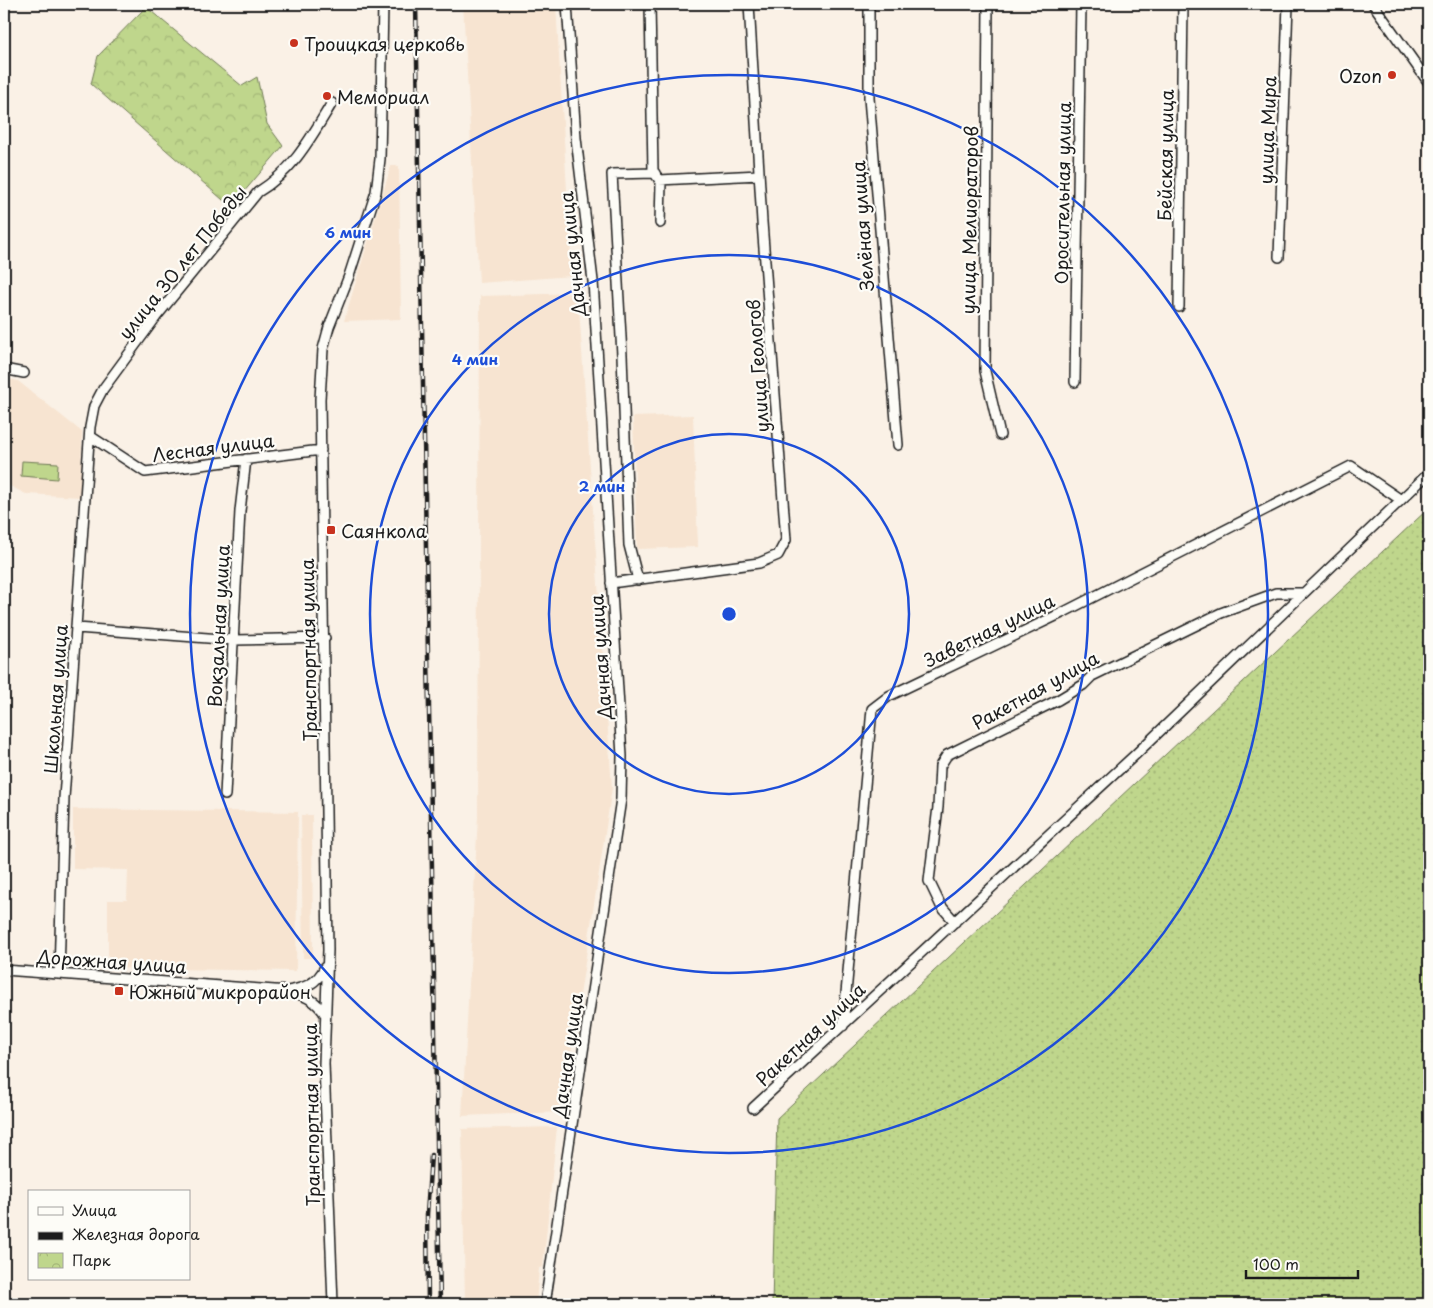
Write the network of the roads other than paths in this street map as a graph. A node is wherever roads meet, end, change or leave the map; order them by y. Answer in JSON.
{"nodes":[{"id":1,"x":383,"y":4,"type":"edge"},
{"id":2,"x":567,"y":4,"type":"edge"},
{"id":3,"x":650,"y":4,"type":"edge"},
{"id":4,"x":749,"y":4,"type":"edge"},
{"id":5,"x":869,"y":4,"type":"edge"},
{"id":6,"x":988,"y":4,"type":"edge"},
{"id":7,"x":1082,"y":4,"type":"edge"},
{"id":8,"x":1183,"y":4,"type":"edge"},
{"id":9,"x":1288,"y":4,"type":"edge"},
{"id":10,"x":1373,"y":4,"type":"edge"},
{"id":11,"x":1429,"y":83,"type":"edge"},
{"id":12,"x":332,"y":103,"type":"dead end"},
{"id":13,"x":759,"y":175,"type":"junction"},
{"id":14,"x":657,"y":177,"type":"junction"},
{"id":15,"x":660,"y":224,"type":"dead end"},
{"id":16,"x":1279,"y":257,"type":"dead end"},
{"id":17,"x":1179,"y":307,"type":"dead end"},
{"id":18,"x":4,"y":369,"type":"edge"},
{"id":19,"x":24,"y":373,"type":"dead end"},
{"id":20,"x":1075,"y":382,"type":"dead end"},
{"id":21,"x":90,"y":431,"type":"junction"},
{"id":22,"x":1000,"y":435,"type":"dead end"},
{"id":23,"x":898,"y":445,"type":"dead end"},
{"id":24,"x":321,"y":450,"type":"junction"},
{"id":25,"x":246,"y":459,"type":"junction"},
{"id":26,"x":1429,"y":473,"type":"edge"},
{"id":27,"x":1400,"y":500,"type":"junction"},
{"id":28,"x":638,"y":580,"type":"junction"},
{"id":29,"x":611,"y":584,"type":"junction"},
{"id":30,"x":1304,"y":593,"type":"junction"},
{"id":31,"x":77,"y":628,"type":"junction"},
{"id":32,"x":325,"y":638,"type":"junction"},
{"id":33,"x":234,"y":640,"type":"junction"},
{"id":34,"x":225,"y":795,"type":"dead end"},
{"id":35,"x":955,"y":922,"type":"junction"},
{"id":36,"x":326,"y":965,"type":"junction"},
{"id":37,"x":4,"y":970,"type":"edge"},
{"id":38,"x":59,"y":974,"type":"junction"},
{"id":39,"x":288,"y":991,"type":"junction"},
{"id":40,"x":325,"y":1014,"type":"junction"},
{"id":41,"x":843,"y":1026,"type":"junction"},
{"id":42,"x":753,"y":1108,"type":"dead end"},
{"id":43,"x":333,"y":1304,"type":"edge"},
{"id":44,"x":545,"y":1304,"type":"edge"}],
"edges":[{"from":1,"to":24,"type":"street","name":"Транспортная улица"},
{"from":2,"to":29,"type":"street","name":"Дачная улица"},
{"from":3,"to":14,"type":"street"},
{"from":4,"to":13,"type":"street","name":"улица Геологов"},
{"from":5,"to":23,"type":"street","name":"Зелёная улица"},
{"from":6,"to":22,"type":"street","name":"улица Мелиораторов"},
{"from":7,"to":20,"type":"street","name":"Оросительная улица"},
{"from":8,"to":17,"type":"street","name":"Бейская улица"},
{"from":9,"to":16,"type":"street","name":"улица Мира"},
{"from":10,"to":11,"type":"street"},
{"from":12,"to":21,"type":"street","name":"улица 30 лет Победы"},
{"from":13,"to":14,"type":"street"},
{"from":13,"to":28,"type":"street","name":"улица Геологов"},
{"from":14,"to":15,"type":"street"},
{"from":14,"to":28,"type":"street"},
{"from":18,"to":19,"type":"street"},
{"from":21,"to":25,"type":"street","name":"Лесная улица"},
{"from":21,"to":31,"type":"street","name":"Школьная улица"},
{"from":24,"to":25,"type":"street","name":"Лесная улица"},
{"from":24,"to":32,"type":"street","name":"Транспортная улица"},
{"from":25,"to":33,"type":"street","name":"Вокзальная улица"},
{"from":26,"to":27,"type":"street","name":"Ракетная улица"},
{"from":27,"to":30,"type":"street","name":"Ракетная улица"},
{"from":27,"to":41,"type":"street","name":"Заветная улица"},
{"from":28,"to":29,"type":"street","name":"улица Геологов"},
{"from":29,"to":44,"type":"street","name":"Дачная улица"},
{"from":30,"to":35,"type":"street","name":"Ракетная улица"},
{"from":30,"to":35,"type":"street","name":"Ракетная улица"},
{"from":31,"to":33,"type":"street"},
{"from":31,"to":38,"type":"street","name":"Школьная улица"},
{"from":32,"to":33,"type":"street"},
{"from":32,"to":36,"type":"street","name":"Транспортная улица"},
{"from":33,"to":34,"type":"street","name":"Вокзальная улица"},
{"from":35,"to":41,"type":"street","name":"Ракетная улица"},
{"from":36,"to":39,"type":"street","name":"Дорожная улица"},
{"from":36,"to":40,"type":"street","name":"Транспортная улица"},
{"from":37,"to":38,"type":"street","name":"Дорожная улица"},
{"from":38,"to":39,"type":"street","name":"Дорожная улица"},
{"from":39,"to":40,"type":"street"},
{"from":40,"to":43,"type":"street","name":"Транспортная улица"},
{"from":41,"to":42,"type":"street","name":"Ракетная улица"}]}
